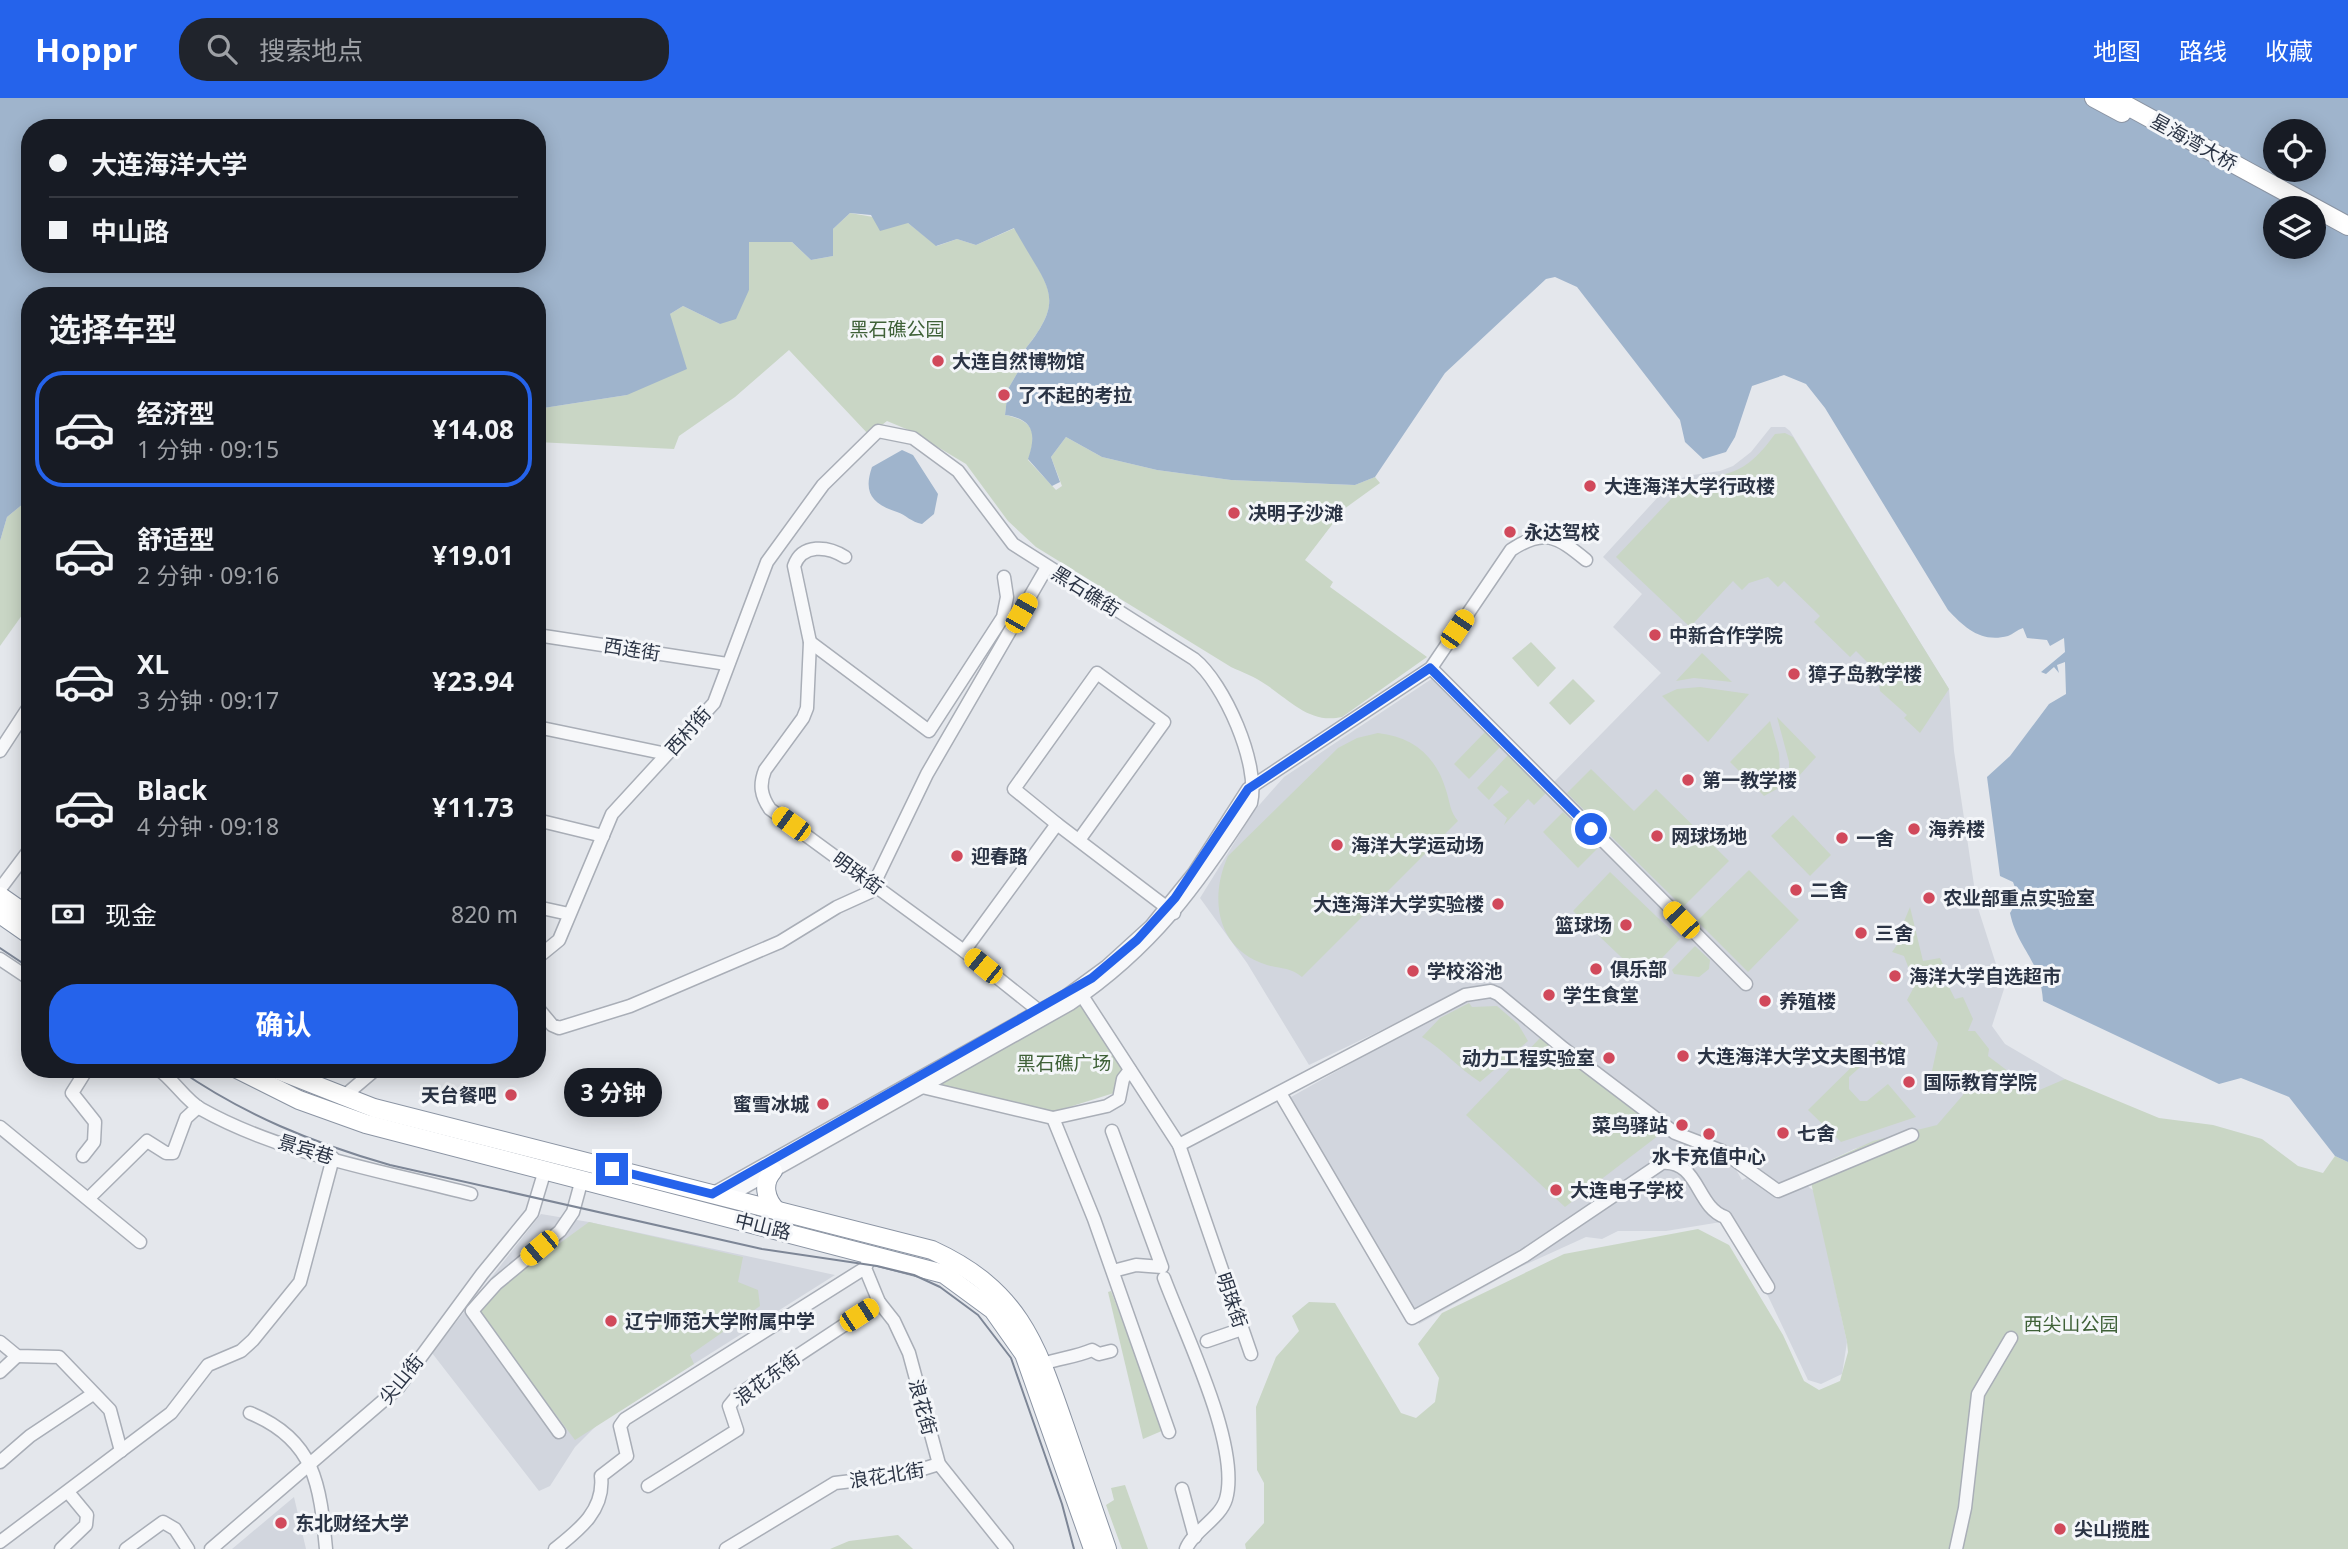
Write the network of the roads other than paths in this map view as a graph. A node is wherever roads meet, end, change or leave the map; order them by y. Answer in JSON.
{"nodes":[{"id":1,"x":2094,"y":98,"type":"edge"},
{"id":2,"x":2113,"y":98,"type":"edge"},
{"id":3,"x":2272,"y":196,"type":"edge"},
{"id":4,"x":2326,"y":226,"type":"edge"},
{"id":5,"x":2348,"y":226,"type":"edge"},
{"id":6,"x":2348,"y":238,"type":"edge"},
{"id":7,"x":878,"y":431,"type":"joint"},
{"id":8,"x":845,"y":556,"type":"dead end"},
{"id":9,"x":1586,"y":560,"type":"dead end"},
{"id":10,"x":1047,"y":567,"type":"junction"},
{"id":11,"x":1004,"y":577,"type":"dead end"},
{"id":12,"x":546,"y":636,"type":"edge"},
{"id":13,"x":810,"y":642,"type":"junction"},
{"id":14,"x":727,"y":664,"type":"junction"},
{"id":15,"x":1430,"y":668,"type":"junction"},
{"id":16,"x":21,"y":719,"type":"edge"},
{"id":17,"x":546,"y":729,"type":"edge"},
{"id":18,"x":0,"y":751,"type":"edge"},
{"id":19,"x":667,"y":754,"type":"junction"},
{"id":20,"x":1252,"y":785,"type":"junction"},
{"id":21,"x":546,"y":822,"type":"edge"},
{"id":22,"x":1057,"y":824,"type":"junction"},
{"id":23,"x":603,"y":836,"type":"junction"},
{"id":24,"x":1079,"y":840,"type":"junction"},
{"id":25,"x":21,"y":861,"type":"edge"},
{"id":26,"x":876,"y":885,"type":"junction"},
{"id":27,"x":0,"y":889,"type":"edge"},
{"id":28,"x":0,"y":897,"type":"edge"},
{"id":29,"x":546,"y":908,"type":"edge"},
{"id":30,"x":21,"y":911,"type":"edge"},
{"id":31,"x":1171,"y":911,"type":"junction"},
{"id":32,"x":0,"y":914,"type":"edge"},
{"id":33,"x":569,"y":914,"type":"junction"},
{"id":34,"x":21,"y":929,"type":"edge"},
{"id":35,"x":546,"y":950,"type":"edge"},
{"id":36,"x":964,"y":951,"type":"junction"},
{"id":37,"x":1,"y":963,"type":"edge"},
{"id":38,"x":21,"y":974,"type":"edge"},
{"id":39,"x":1746,"y":984,"type":"dead end"},
{"id":40,"x":1080,"y":992,"type":"junction"},
{"id":41,"x":1043,"y":1014,"type":"junction"},
{"id":42,"x":546,"y":1018,"type":"edge"},
{"id":43,"x":1130,"y":1070,"type":"junction"},
{"id":44,"x":81,"y":1078,"type":"edge"},
{"id":45,"x":167,"y":1078,"type":"edge"},
{"id":46,"x":256,"y":1078,"type":"edge"},
{"id":47,"x":296,"y":1078,"type":"edge"},
{"id":48,"x":364,"y":1078,"type":"edge"},
{"id":49,"x":922,"y":1087,"type":"junction"},
{"id":50,"x":1280,"y":1093,"type":"junction"},
{"id":51,"x":342,"y":1098,"type":"junction"},
{"id":52,"x":198,"y":1107,"type":"junction"},
{"id":53,"x":1053,"y":1118,"type":"junction"},
{"id":54,"x":0,"y":1126,"type":"edge"},
{"id":55,"x":1112,"y":1131,"type":"dead end"},
{"id":56,"x":1912,"y":1135,"type":"dead end"},
{"id":57,"x":1179,"y":1145,"type":"junction"},
{"id":58,"x":83,"y":1156,"type":"dead end"},
{"id":59,"x":333,"y":1158,"type":"junction"},
{"id":60,"x":545,"y":1170,"type":"junction"},
{"id":61,"x":752,"y":1171,"type":"junction"},
{"id":62,"x":774,"y":1171,"type":"junction"},
{"id":63,"x":582,"y":1180,"type":"junction"},
{"id":64,"x":634,"y":1193,"type":"junction"},
{"id":65,"x":471,"y":1194,"type":"dead end"},
{"id":66,"x":729,"y":1196,"type":"junction"},
{"id":67,"x":89,"y":1198,"type":"junction"},
{"id":68,"x":777,"y":1211,"type":"junction"},
{"id":69,"x":758,"y":1224,"type":"junction"},
{"id":70,"x":140,"y":1242,"type":"dead end"},
{"id":71,"x":868,"y":1261,"type":"junction"},
{"id":72,"x":1113,"y":1270,"type":"junction"},
{"id":73,"x":1164,"y":1278,"type":"dead end"},
{"id":74,"x":1768,"y":1287,"type":"dead end"},
{"id":75,"x":879,"y":1302,"type":"junction"},
{"id":76,"x":1242,"y":1329,"type":"junction"},
{"id":77,"x":2011,"y":1338,"type":"dead end"},
{"id":78,"x":1207,"y":1341,"type":"dead end"},
{"id":79,"x":0,"y":1342,"type":"edge"},
{"id":80,"x":1111,"y":1351,"type":"dead end"},
{"id":81,"x":1251,"y":1354,"type":"dead end"},
{"id":82,"x":17,"y":1356,"type":"junction"},
{"id":83,"x":1043,"y":1364,"type":"junction"},
{"id":84,"x":0,"y":1372,"type":"edge"},
{"id":85,"x":93,"y":1394,"type":"junction"},
{"id":86,"x":250,"y":1413,"type":"dead end"},
{"id":87,"x":559,"y":1432,"type":"dead end"},
{"id":88,"x":1169,"y":1432,"type":"dead end"},
{"id":89,"x":121,"y":1451,"type":"junction"},
{"id":90,"x":0,"y":1462,"type":"edge"},
{"id":91,"x":310,"y":1464,"type":"junction"},
{"id":92,"x":939,"y":1464,"type":"junction"},
{"id":93,"x":648,"y":1486,"type":"dead end"},
{"id":94,"x":1182,"y":1489,"type":"dead end"},
{"id":95,"x":68,"y":1492,"type":"junction"},
{"id":96,"x":1195,"y":1537,"type":"junction"},
{"id":97,"x":0,"y":1542,"type":"edge"},
{"id":98,"x":61,"y":1549,"type":"edge"},
{"id":99,"x":127,"y":1549,"type":"edge"},
{"id":100,"x":188,"y":1549,"type":"edge"},
{"id":101,"x":211,"y":1549,"type":"edge"},
{"id":102,"x":326,"y":1549,"type":"edge"},
{"id":103,"x":555,"y":1549,"type":"edge"},
{"id":104,"x":726,"y":1549,"type":"edge"},
{"id":105,"x":1007,"y":1549,"type":"edge"},
{"id":106,"x":1093,"y":1549,"type":"edge"},
{"id":107,"x":1107,"y":1549,"type":"edge"},
{"id":108,"x":1186,"y":1549,"type":"edge"},
{"id":109,"x":1956,"y":1549,"type":"edge"}],
"edges":[{"from":1,"to":3,"type":"highway","name":"星海湾大桥"},
{"from":2,"to":5,"type":"highway","name":"星海湾大桥"},
{"from":4,"to":6,"type":"highway"},
{"from":7,"to":10,"type":"street","name":"黑石礁街"},
{"from":7,"to":14,"type":"street","name":"西村街"},
{"from":8,"to":13,"type":"street","name":"明珠街"},
{"from":9,"to":15,"type":"street"},
{"from":10,"to":20,"type":"street","name":"黑石礁街"},
{"from":10,"to":26,"type":"street"},
{"from":11,"to":13,"type":"street"},
{"from":12,"to":14,"type":"street","name":"西连街"},
{"from":13,"to":26,"type":"street","name":"明珠街"},
{"from":14,"to":19,"type":"street","name":"西村街"},
{"from":15,"to":20,"type":"street"},
{"from":15,"to":39,"type":"street"},
{"from":16,"to":18,"type":"street"},
{"from":17,"to":19,"type":"street"},
{"from":19,"to":23,"type":"street","name":"西村街"},
{"from":20,"to":31,"type":"street"},
{"from":21,"to":23,"type":"street"},
{"from":22,"to":24,"type":"street"},
{"from":22,"to":24,"type":"street"},
{"from":22,"to":36,"type":"street"},
{"from":23,"to":33,"type":"street","name":"西村街"},
{"from":24,"to":31,"type":"street"},
{"from":25,"to":27,"type":"street"},
{"from":26,"to":36,"type":"street","name":"明珠街"},
{"from":26,"to":42,"type":"street"},
{"from":28,"to":30,"type":"highway"},
{"from":29,"to":33,"type":"street"},
{"from":31,"to":40,"type":"street"},
{"from":32,"to":34,"type":"highway"},
{"from":33,"to":35,"type":"street","name":"西村街"},
{"from":36,"to":41,"type":"street","name":"明珠街"},
{"from":37,"to":38,"type":"street"},
{"from":40,"to":41,"type":"street"},
{"from":40,"to":43,"type":"street","name":"明珠街"},
{"from":41,"to":49,"type":"street"},
{"from":41,"to":61,"type":"street"},
{"from":43,"to":53,"type":"street"},
{"from":43,"to":57,"type":"street","name":"明珠街"},
{"from":44,"to":58,"type":"street"},
{"from":45,"to":52,"type":"street","name":"景宾巷"},
{"from":46,"to":60,"type":"highway","name":"中山路"},
{"from":47,"to":51,"type":"highway","name":"中山路"},
{"from":48,"to":51,"type":"street"},
{"from":49,"to":53,"type":"street"},
{"from":49,"to":62,"type":"street"},
{"from":50,"to":56,"type":"street"},
{"from":50,"to":57,"type":"street"},
{"from":50,"to":74,"type":"street"},
{"from":51,"to":66,"type":"highway","name":"中山路"},
{"from":52,"to":59,"type":"street","name":"景宾巷"},
{"from":52,"to":67,"type":"street"},
{"from":53,"to":72,"type":"street"},
{"from":54,"to":67,"type":"street"},
{"from":55,"to":72,"type":"street"},
{"from":57,"to":76,"type":"street","name":"明珠街"},
{"from":59,"to":65,"type":"street","name":"景宾巷"},
{"from":59,"to":89,"type":"street"},
{"from":60,"to":63,"type":"highway","name":"中山路"},
{"from":60,"to":91,"type":"street","name":"尖山街"},
{"from":61,"to":66,"type":"street"},
{"from":61,"to":66,"type":"street"},
{"from":62,"to":66,"type":"street"},
{"from":62,"to":68,"type":"highway"},
{"from":63,"to":64,"type":"highway","name":"中山路"},
{"from":63,"to":87,"type":"street"},
{"from":64,"to":66,"type":"highway"},
{"from":64,"to":69,"type":"highway","name":"中山路"},
{"from":66,"to":68,"type":"highway","name":"中山路"},
{"from":66,"to":69,"type":"street"},
{"from":67,"to":70,"type":"street"},
{"from":68,"to":83,"type":"highway","name":"中山路"},
{"from":69,"to":71,"type":"highway","name":"中山路"},
{"from":71,"to":75,"type":"street","name":"浪花街"},
{"from":71,"to":103,"type":"street"},
{"from":71,"to":106,"type":"highway","name":"中山路"},
{"from":72,"to":88,"type":"street"},
{"from":73,"to":96,"type":"street"},
{"from":75,"to":92,"type":"street","name":"浪花街"},
{"from":75,"to":93,"type":"street","name":"浪花东街"},
{"from":76,"to":78,"type":"street"},
{"from":76,"to":81,"type":"street","name":"明珠街"},
{"from":77,"to":109,"type":"street"},
{"from":79,"to":82,"type":"street"},
{"from":80,"to":83,"type":"street"},
{"from":82,"to":84,"type":"street"},
{"from":82,"to":85,"type":"street"},
{"from":83,"to":107,"type":"highway","name":"中山路"},
{"from":85,"to":89,"type":"street"},
{"from":85,"to":90,"type":"street"},
{"from":86,"to":91,"type":"street"},
{"from":89,"to":95,"type":"street"},
{"from":91,"to":101,"type":"street","name":"尖山街"},
{"from":91,"to":102,"type":"street"},
{"from":92,"to":104,"type":"street","name":"浪花北街"},
{"from":92,"to":105,"type":"street","name":"浪花街"},
{"from":94,"to":96,"type":"street"},
{"from":95,"to":97,"type":"street"},
{"from":95,"to":98,"type":"street"},
{"from":96,"to":108,"type":"street"},
{"from":99,"to":100,"type":"street"}]}
